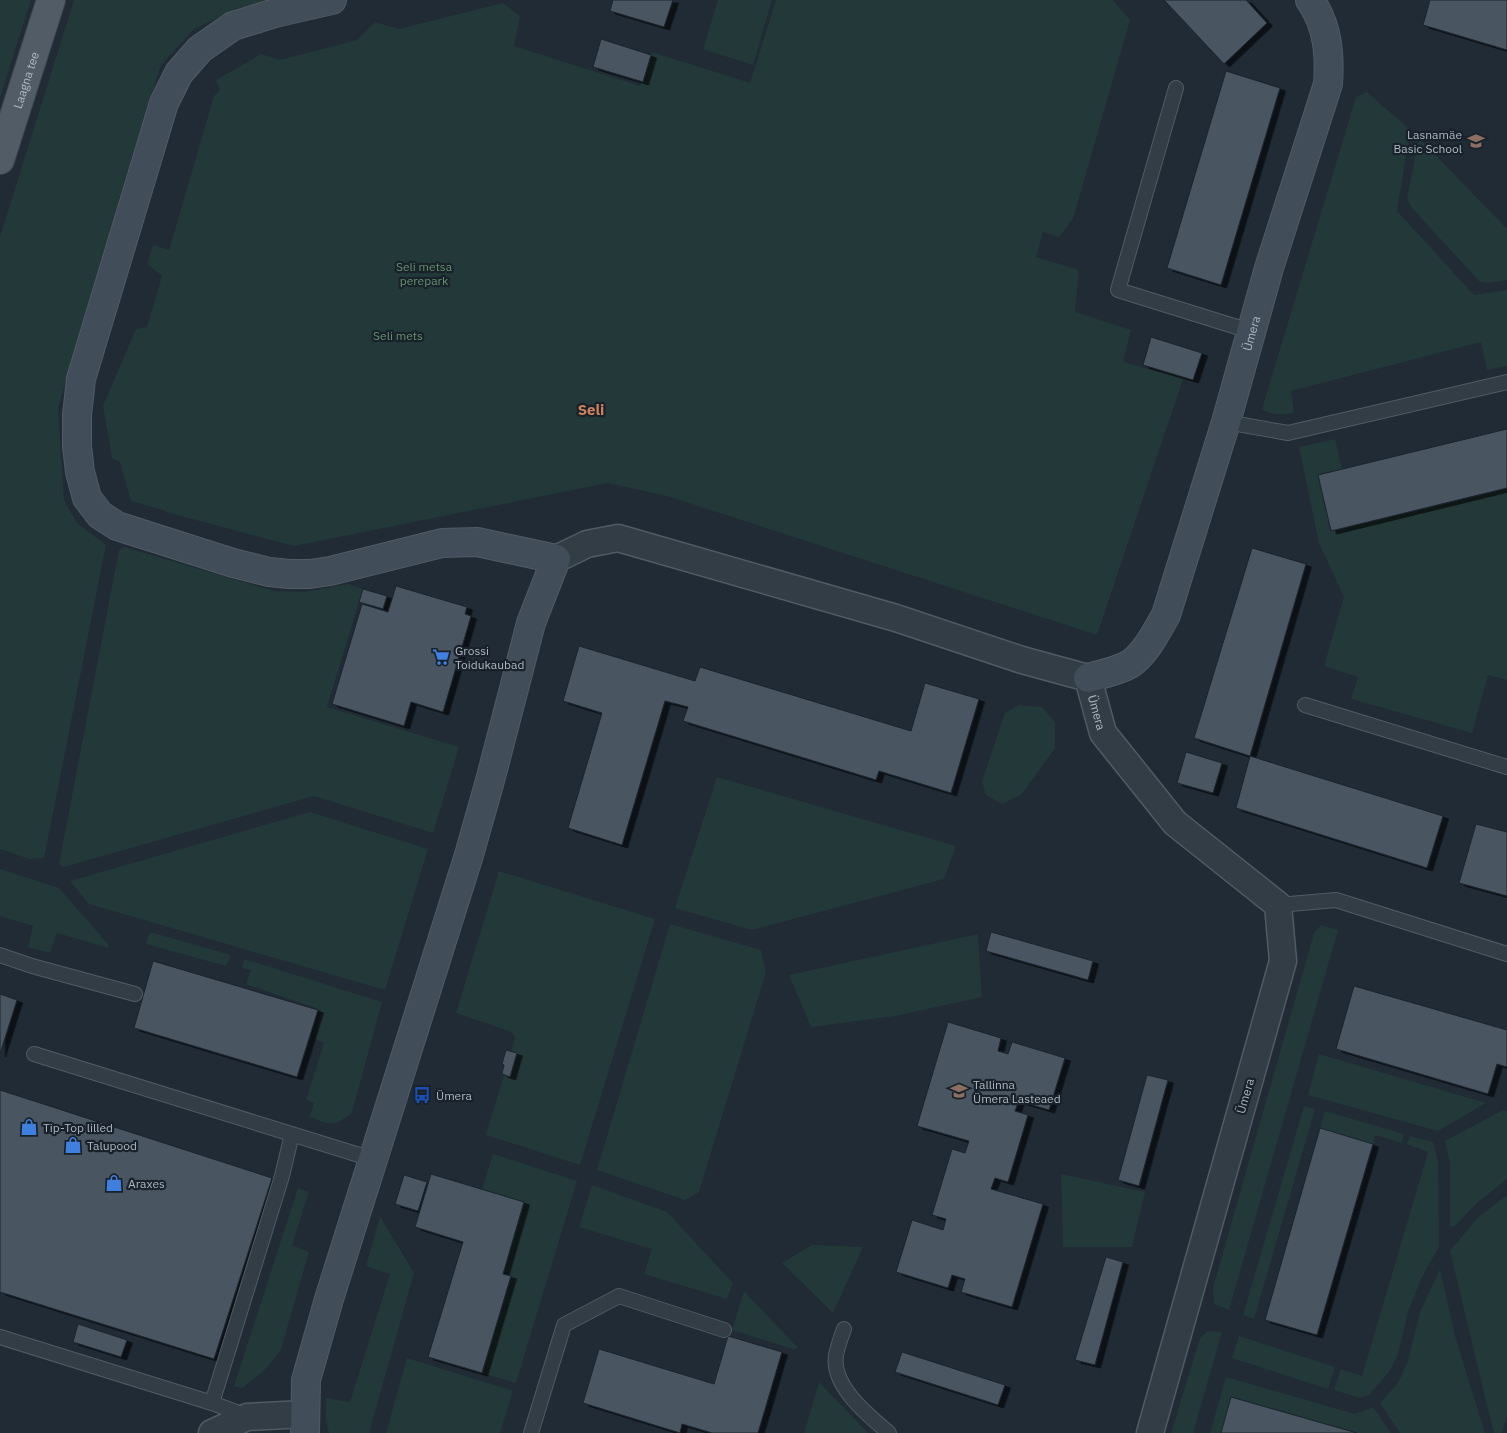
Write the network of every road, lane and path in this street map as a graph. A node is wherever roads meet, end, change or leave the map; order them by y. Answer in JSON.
{"nodes":[{"id":1,"x":50,"y":0,"type":"edge"},
{"id":2,"x":332,"y":0,"type":"edge"},
{"id":3,"x":1310,"y":0,"type":"edge"},
{"id":4,"x":1176,"y":88,"type":"dead end"},
{"id":5,"x":0,"y":160,"type":"edge"},
{"id":6,"x":1253,"y":332,"type":"junction"},
{"id":7,"x":1507,"y":382,"type":"edge"},
{"id":8,"x":1226,"y":422,"type":"junction"},
{"id":9,"x":556,"y":558,"type":"junction"},
{"id":10,"x":1088,"y":678,"type":"junction"},
{"id":11,"x":1305,"y":705,"type":"dead end"},
{"id":12,"x":1507,"y":767,"type":"edge"},
{"id":13,"x":1278,"y":905,"type":"junction"},
{"id":14,"x":1507,"y":954,"type":"edge"},
{"id":15,"x":0,"y":955,"type":"edge"},
{"id":16,"x":135,"y":994,"type":"dead end"},
{"id":17,"x":34,"y":1054,"type":"dead end"},
{"id":18,"x":292,"y":1134,"type":"junction"},
{"id":19,"x":372,"y":1159,"type":"junction"},
{"id":20,"x":844,"y":1329,"type":"dead end"},
{"id":21,"x":724,"y":1330,"type":"dead end"},
{"id":22,"x":0,"y":1338,"type":"edge"},
{"id":23,"x":212,"y":1403,"type":"junction"},
{"id":24,"x":247,"y":1416,"type":"junction"},
{"id":25,"x":305,"y":1424,"type":"edge"},
{"id":26,"x":212,"y":1433,"type":"edge"},
{"id":27,"x":531,"y":1433,"type":"edge"},
{"id":28,"x":889,"y":1433,"type":"edge"},
{"id":29,"x":1150,"y":1433,"type":"edge"}],
"edges":[{"from":1,"to":5,"type":"main road","name":"Laagna tee"},
{"from":2,"to":9,"type":"street"},
{"from":3,"to":6,"type":"street","name":"Ümera"},
{"from":4,"to":6,"type":"lane"},
{"from":6,"to":8,"type":"street","name":"Ümera"},
{"from":7,"to":8,"type":"lane"},
{"from":8,"to":10,"type":"street","name":"Ümera"},
{"from":9,"to":10,"type":"street"},
{"from":9,"to":19,"type":"street"},
{"from":10,"to":13,"type":"street","name":"Ümera"},
{"from":11,"to":12,"type":"lane"},
{"from":13,"to":14,"type":"lane"},
{"from":13,"to":29,"type":"street","name":"Ümera"},
{"from":15,"to":16,"type":"lane"},
{"from":17,"to":18,"type":"lane"},
{"from":18,"to":19,"type":"lane"},
{"from":18,"to":23,"type":"lane"},
{"from":19,"to":25,"type":"street"},
{"from":20,"to":28,"type":"lane"},
{"from":21,"to":27,"type":"lane"},
{"from":22,"to":23,"type":"lane"},
{"from":23,"to":24,"type":"lane"},
{"from":24,"to":25,"type":"street"},
{"from":24,"to":26,"type":"street"}]}
